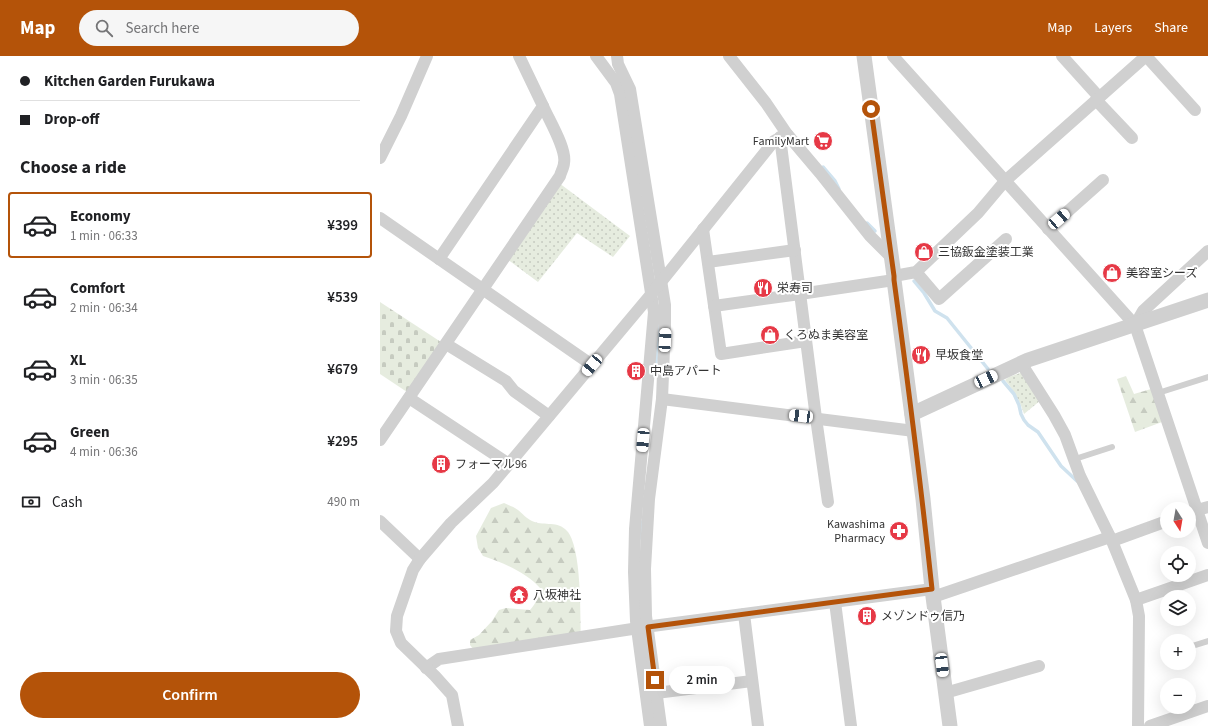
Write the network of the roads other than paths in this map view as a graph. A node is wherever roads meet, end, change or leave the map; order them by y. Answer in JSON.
{"nodes":[{"id":1,"x":427,"y":56,"type":"edge"},
{"id":2,"x":519,"y":56,"type":"edge"},
{"id":3,"x":596,"y":56,"type":"edge"},
{"id":4,"x":617,"y":56,"type":"edge"},
{"id":5,"x":729,"y":56,"type":"edge"},
{"id":6,"x":864,"y":56,"type":"edge"},
{"id":7,"x":893,"y":56,"type":"edge"},
{"id":8,"x":1062,"y":56,"type":"edge"},
{"id":9,"x":1146,"y":56,"type":"edge"},
{"id":10,"x":1098,"y":99,"type":"junction"},
{"id":11,"x":543,"y":106,"type":"junction"},
{"id":12,"x":1195,"y":110,"type":"dead end"},
{"id":13,"x":783,"y":135,"type":"junction"},
{"id":14,"x":1132,"y":138,"type":"dead end"},
{"id":15,"x":380,"y":158,"type":"edge"},
{"id":16,"x":1104,"y":180,"type":"dead end"},
{"id":17,"x":1005,"y":181,"type":"junction"},
{"id":18,"x":380,"y":218,"type":"edge"},
{"id":19,"x":1048,"y":228,"type":"junction"},
{"id":20,"x":703,"y":229,"type":"junction"},
{"id":21,"x":1006,"y":239,"type":"dead end"},
{"id":22,"x":794,"y":250,"type":"junction"},
{"id":23,"x":1208,"y":251,"type":"edge"},
{"id":24,"x":891,"y":257,"type":"junction"},
{"id":25,"x":439,"y":259,"type":"junction"},
{"id":26,"x":708,"y":262,"type":"junction"},
{"id":27,"x":916,"y":272,"type":"junction"},
{"id":28,"x":894,"y":278,"type":"junction"},
{"id":29,"x":656,"y":288,"type":"junction"},
{"id":30,"x":483,"y":289,"type":"junction"},
{"id":31,"x":800,"y":294,"type":"junction"},
{"id":32,"x":1208,"y":300,"type":"edge"},
{"id":33,"x":714,"y":306,"type":"junction"},
{"id":34,"x":1135,"y":325,"type":"junction"},
{"id":35,"x":806,"y":341,"type":"junction"},
{"id":36,"x":446,"y":344,"type":"junction"},
{"id":37,"x":1022,"y":363,"type":"junction"},
{"id":38,"x":592,"y":365,"type":"junction"},
{"id":39,"x":1208,"y":377,"type":"edge"},
{"id":40,"x":1158,"y":393,"type":"junction"},
{"id":41,"x":409,"y":398,"type":"junction"},
{"id":42,"x":662,"y":399,"type":"junction"},
{"id":43,"x":912,"y":414,"type":"junction"},
{"id":44,"x":549,"y":416,"type":"junction"},
{"id":45,"x":816,"y":418,"type":"junction"},
{"id":46,"x":914,"y":431,"type":"junction"},
{"id":47,"x":380,"y":440,"type":"edge"},
{"id":48,"x":1112,"y":447,"type":"dead end"},
{"id":49,"x":1075,"y":459,"type":"junction"},
{"id":50,"x":509,"y":464,"type":"junction"},
{"id":51,"x":828,"y":502,"type":"dead end"},
{"id":52,"x":1198,"y":510,"type":"edge"},
{"id":53,"x":1160,"y":523,"type":"edge"},
{"id":54,"x":381,"y":525,"type":"edge"},
{"id":55,"x":1111,"y":539,"type":"junction"},
{"id":56,"x":1208,"y":543,"type":"edge"},
{"id":57,"x":420,"y":559,"type":"junction"},
{"id":58,"x":1208,"y":575,"type":"edge"},
{"id":59,"x":932,"y":593,"type":"junction"},
{"id":60,"x":1136,"y":600,"type":"junction"},
{"id":61,"x":835,"y":602,"type":"junction"},
{"id":62,"x":744,"y":614,"type":"junction"},
{"id":63,"x":643,"y":628,"type":"junction"},
{"id":64,"x":1208,"y":641,"type":"edge"},
{"id":65,"x":1196,"y":645,"type":"edge"},
{"id":66,"x":1039,"y":666,"type":"dead end"},
{"id":67,"x":426,"y":668,"type":"junction"},
{"id":68,"x":752,"y":681,"type":"junction"},
{"id":69,"x":656,"y":693,"type":"junction"},
{"id":70,"x":945,"y":693,"type":"junction"},
{"id":71,"x":1208,"y":706,"type":"edge"},
{"id":72,"x":458,"y":726,"type":"edge"},
{"id":73,"x":650,"y":726,"type":"edge"},
{"id":74,"x":661,"y":726,"type":"edge"},
{"id":75,"x":758,"y":726,"type":"edge"},
{"id":76,"x":851,"y":726,"type":"edge"},
{"id":77,"x":950,"y":726,"type":"edge"},
{"id":78,"x":1138,"y":726,"type":"edge"},
{"id":79,"x":1150,"y":726,"type":"edge"}],
"edges":[{"from":1,"to":15,"type":"street"},
{"from":2,"to":11,"type":"street"},
{"from":3,"to":29,"type":"street"},
{"from":4,"to":29,"type":"street"},
{"from":5,"to":13,"type":"street"},
{"from":6,"to":24,"type":"street"},
{"from":7,"to":17,"type":"street"},
{"from":8,"to":10,"type":"street"},
{"from":9,"to":10,"type":"street"},
{"from":9,"to":12,"type":"street"},
{"from":10,"to":14,"type":"street"},
{"from":10,"to":17,"type":"street"},
{"from":11,"to":25,"type":"street"},
{"from":11,"to":30,"type":"street"},
{"from":13,"to":20,"type":"street"},
{"from":13,"to":22,"type":"street"},
{"from":13,"to":24,"type":"street"},
{"from":16,"to":19,"type":"street"},
{"from":17,"to":19,"type":"street"},
{"from":17,"to":27,"type":"street"},
{"from":18,"to":25,"type":"street"},
{"from":19,"to":34,"type":"street"},
{"from":20,"to":26,"type":"street"},
{"from":20,"to":29,"type":"street"},
{"from":21,"to":27,"type":"street"},
{"from":22,"to":26,"type":"street"},
{"from":22,"to":31,"type":"street"},
{"from":23,"to":34,"type":"street"},
{"from":24,"to":28,"type":"street"},
{"from":25,"to":30,"type":"street"},
{"from":26,"to":33,"type":"street"},
{"from":27,"to":28,"type":"street"},
{"from":28,"to":31,"type":"street"},
{"from":28,"to":43,"type":"street"},
{"from":29,"to":38,"type":"street"},
{"from":29,"to":42,"type":"street"},
{"from":29,"to":63,"type":"street"},
{"from":30,"to":36,"type":"street"},
{"from":30,"to":38,"type":"street"},
{"from":31,"to":33,"type":"street"},
{"from":31,"to":35,"type":"street"},
{"from":32,"to":34,"type":"street"},
{"from":33,"to":35,"type":"street"},
{"from":34,"to":37,"type":"street"},
{"from":34,"to":40,"type":"street"},
{"from":35,"to":45,"type":"street"},
{"from":36,"to":41,"type":"street"},
{"from":36,"to":44,"type":"street"},
{"from":37,"to":43,"type":"street"},
{"from":37,"to":49,"type":"street"},
{"from":38,"to":44,"type":"street"},
{"from":39,"to":40,"type":"lane"},
{"from":40,"to":52,"type":"street"},
{"from":41,"to":47,"type":"street"},
{"from":41,"to":50,"type":"street"},
{"from":42,"to":45,"type":"street"},
{"from":42,"to":63,"type":"street"},
{"from":43,"to":46,"type":"street"},
{"from":44,"to":50,"type":"street"},
{"from":45,"to":46,"type":"street"},
{"from":45,"to":51,"type":"street"},
{"from":46,"to":59,"type":"street"},
{"from":48,"to":49,"type":"lane"},
{"from":49,"to":55,"type":"street"},
{"from":50,"to":57,"type":"street"},
{"from":52,"to":56,"type":"street"},
{"from":53,"to":55,"type":"street"},
{"from":54,"to":57,"type":"street"},
{"from":55,"to":59,"type":"street"},
{"from":55,"to":60,"type":"street"},
{"from":57,"to":67,"type":"street"},
{"from":58,"to":60,"type":"street"},
{"from":59,"to":61,"type":"street"},
{"from":59,"to":70,"type":"street"},
{"from":60,"to":78,"type":"street"},
{"from":61,"to":62,"type":"street"},
{"from":61,"to":76,"type":"street"},
{"from":62,"to":63,"type":"street"},
{"from":62,"to":68,"type":"street"},
{"from":63,"to":67,"type":"street"},
{"from":63,"to":69,"type":"street"},
{"from":63,"to":73,"type":"street"},
{"from":64,"to":65,"type":"lane"},
{"from":66,"to":70,"type":"street"},
{"from":67,"to":72,"type":"street"},
{"from":68,"to":69,"type":"street"},
{"from":68,"to":75,"type":"street"},
{"from":69,"to":74,"type":"street"},
{"from":70,"to":77,"type":"street"},
{"from":71,"to":79,"type":"street"}]}
